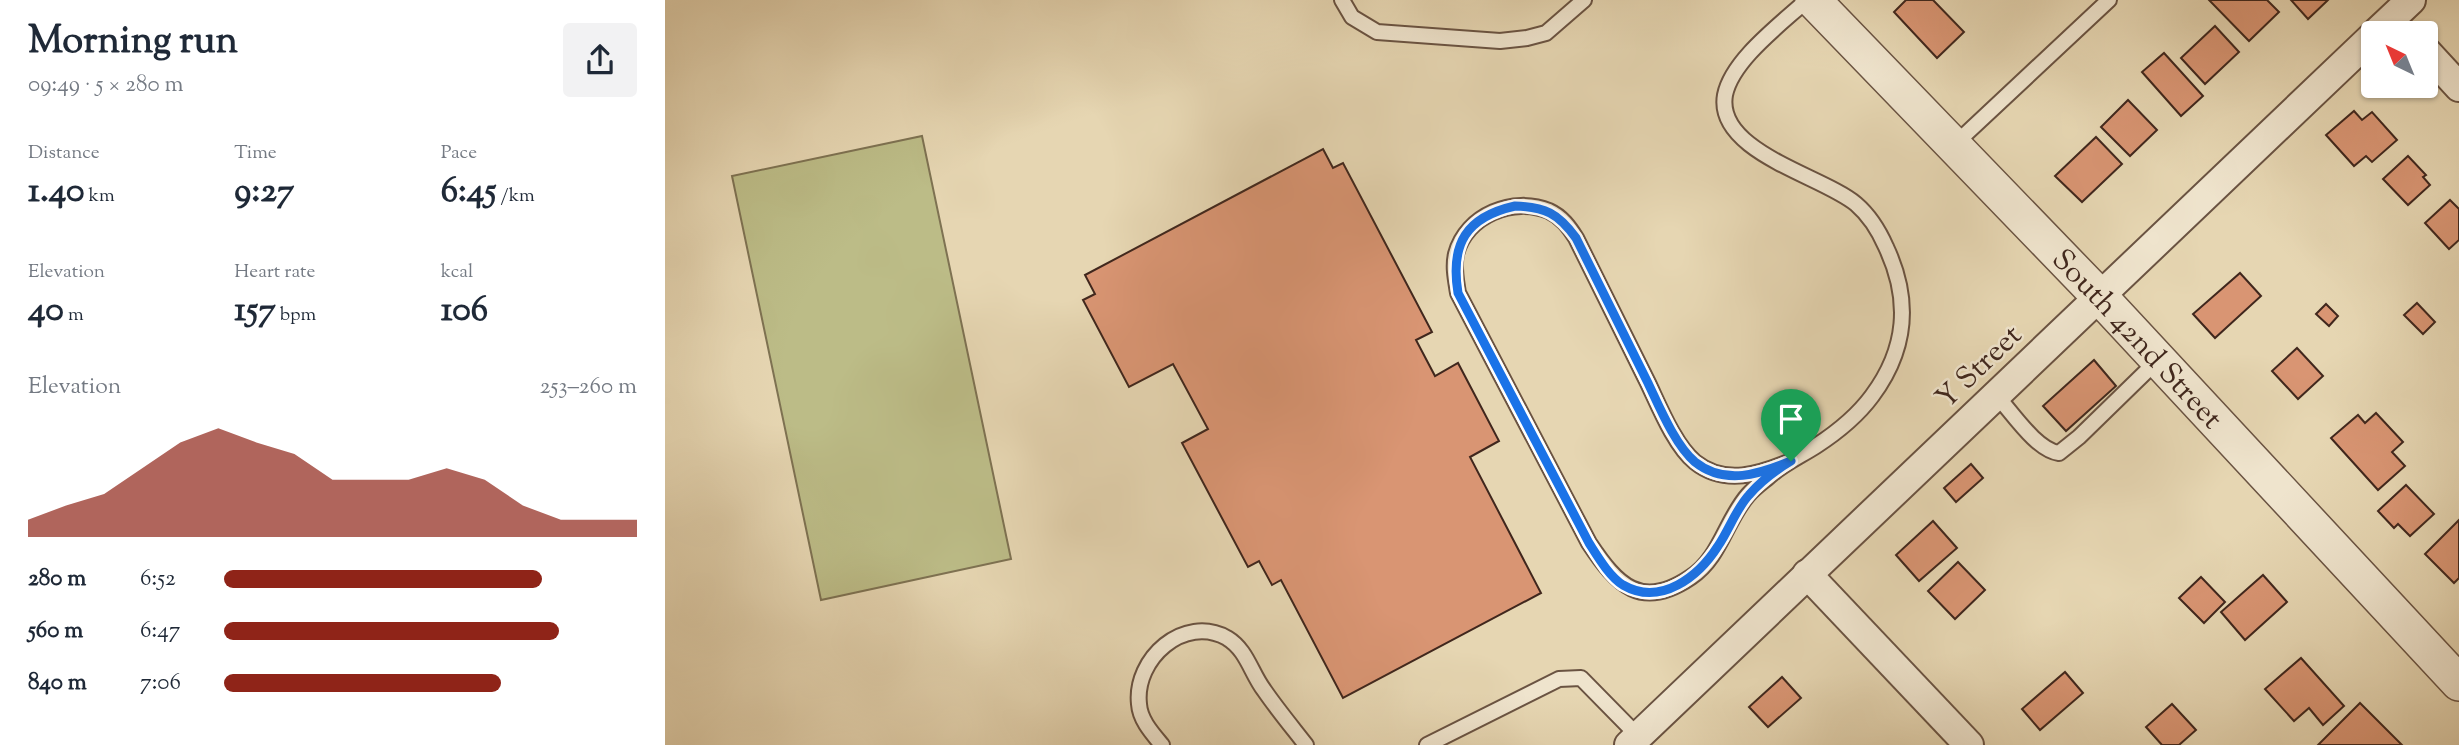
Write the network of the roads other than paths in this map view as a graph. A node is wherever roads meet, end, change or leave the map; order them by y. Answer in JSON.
{"nodes":[{"id":1,"x":1342,"y":0,"type":"edge"},
{"id":2,"x":1584,"y":0,"type":"edge"},
{"id":3,"x":1807,"y":0,"type":"edge"},
{"id":4,"x":1813,"y":0,"type":"edge"},
{"id":5,"x":2109,"y":0,"type":"edge"},
{"id":6,"x":2361,"y":54,"type":"edge"},
{"id":7,"x":2438,"y":64,"type":"edge"},
{"id":8,"x":2459,"y":87,"type":"edge"},
{"id":9,"x":1952,"y":147,"type":"junction"},
{"id":10,"x":2099,"y":296,"type":"junction"},
{"id":11,"x":2158,"y":360,"type":"junction"},
{"id":12,"x":1996,"y":395,"type":"junction"},
{"id":13,"x":1791,"y":461,"type":"junction"},
{"id":14,"x":1807,"y":574,"type":"junction"},
{"id":15,"x":2459,"y":683,"type":"edge"},
{"id":16,"x":1634,"y":741,"type":"edge"},
{"id":17,"x":1162,"y":745,"type":"edge"},
{"id":18,"x":1306,"y":745,"type":"edge"},
{"id":19,"x":1427,"y":745,"type":"edge"},
{"id":20,"x":1969,"y":745,"type":"edge"}],
"edges":[{"from":1,"to":2,"type":"lane"},
{"from":3,"to":13,"type":"lane"},
{"from":4,"to":9,"type":"street","name":"South 42nd Street"},
{"from":5,"to":9,"type":"lane"},
{"from":6,"to":10,"type":"street","name":"Y Street"},
{"from":7,"to":8,"type":"street"},
{"from":9,"to":10,"type":"street","name":"South 42nd Street"},
{"from":10,"to":11,"type":"street","name":"South 42nd Street"},
{"from":10,"to":12,"type":"street","name":"Y Street"},
{"from":11,"to":12,"type":"lane"},
{"from":11,"to":15,"type":"street","name":"South 42nd Street"},
{"from":12,"to":14,"type":"street","name":"Y Street"},
{"from":13,"to":13,"type":"lane"},
{"from":14,"to":16,"type":"street","name":"Y Street"},
{"from":14,"to":20,"type":"street"},
{"from":16,"to":19,"type":"lane"},
{"from":17,"to":18,"type":"lane"}]}
